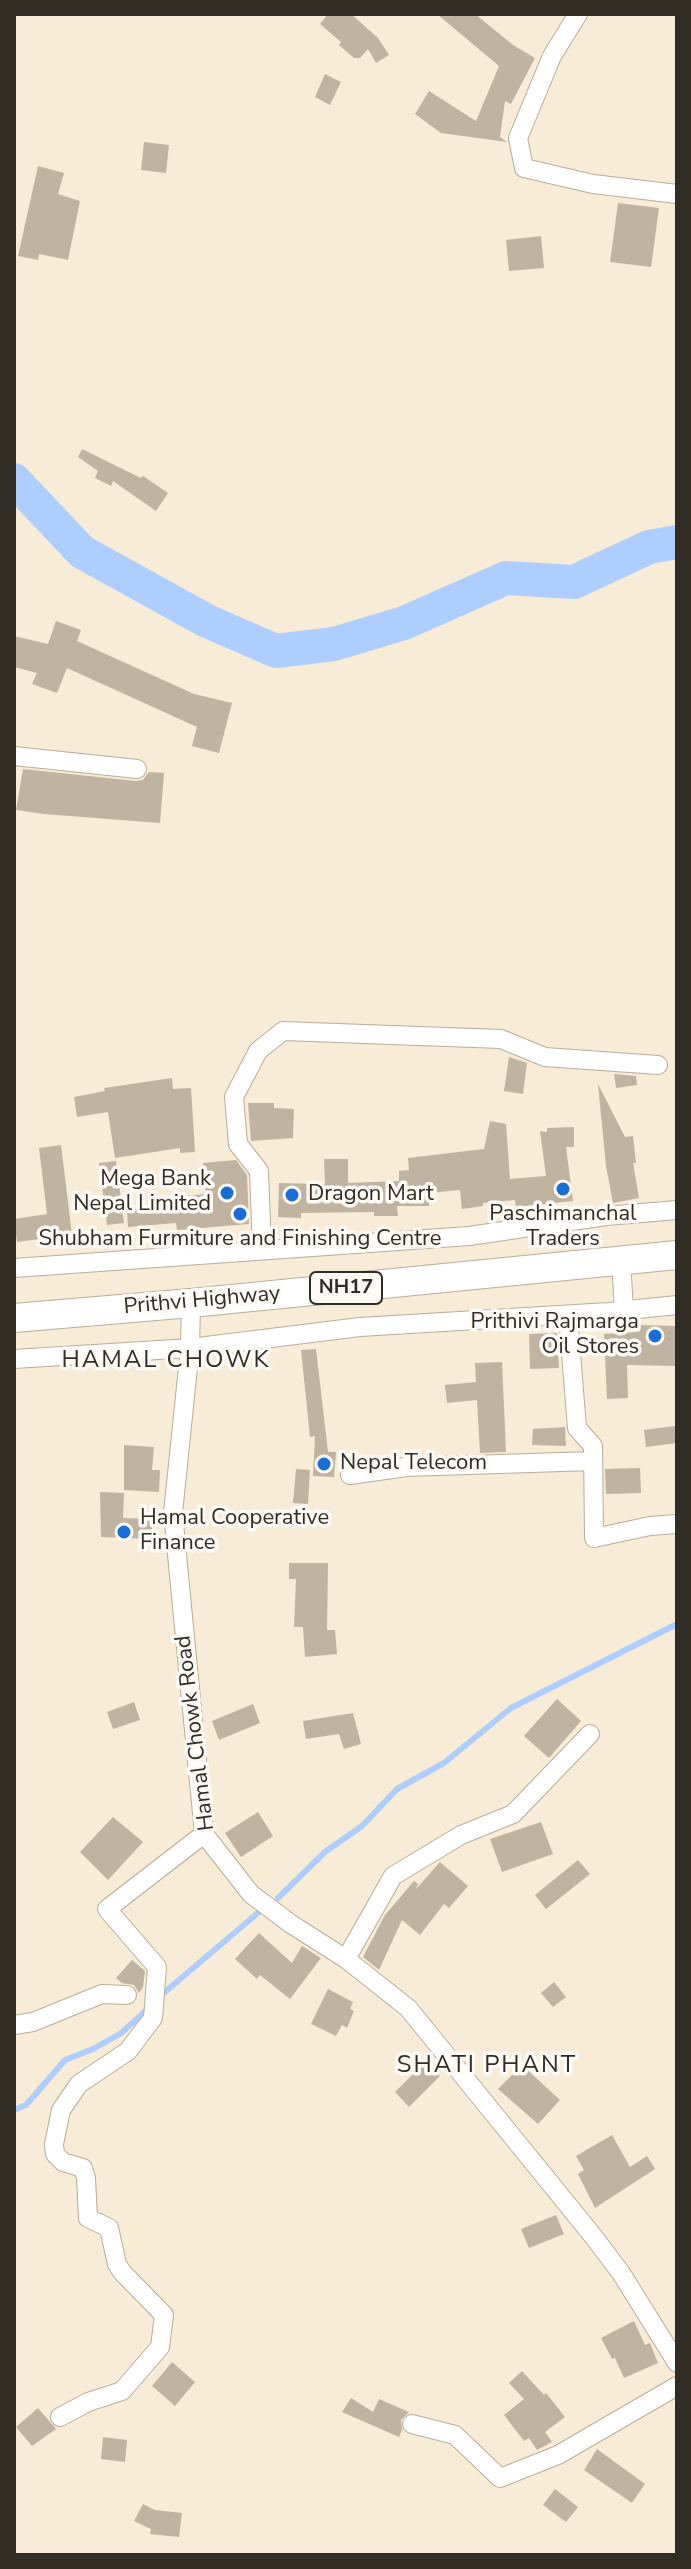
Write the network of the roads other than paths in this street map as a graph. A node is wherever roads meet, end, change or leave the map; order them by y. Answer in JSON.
{"nodes":[{"id":1,"x":578,"y":14,"type":"edge"},
{"id":2,"x":677,"y":194,"type":"edge"},
{"id":3,"x":14,"y":756,"type":"edge"},
{"id":4,"x":137,"y":769,"type":"dead end"},
{"id":5,"x":658,"y":1065,"type":"dead end"},
{"id":6,"x":677,"y":1210,"type":"edge"},
{"id":7,"x":262,"y":1249,"type":"junction"},
{"id":8,"x":677,"y":1255,"type":"edge"},
{"id":9,"x":621,"y":1260,"type":"junction"},
{"id":10,"x":14,"y":1268,"type":"edge"},
{"id":11,"x":191,"y":1303,"type":"junction"},
{"id":12,"x":677,"y":1305,"type":"edge"},
{"id":13,"x":624,"y":1310,"type":"junction"},
{"id":14,"x":568,"y":1315,"type":"junction"},
{"id":15,"x":14,"y":1318,"type":"edge"},
{"id":16,"x":190,"y":1348,"type":"junction"},
{"id":17,"x":14,"y":1359,"type":"edge"},
{"id":18,"x":593,"y":1461,"type":"junction"},
{"id":19,"x":350,"y":1475,"type":"dead end"},
{"id":20,"x":677,"y":1524,"type":"edge"},
{"id":21,"x":590,"y":1734,"type":"dead end"},
{"id":22,"x":204,"y":1834,"type":"junction"},
{"id":23,"x":346,"y":1959,"type":"junction"},
{"id":24,"x":127,"y":1995,"type":"dead end"},
{"id":25,"x":14,"y":2025,"type":"edge"},
{"id":26,"x":677,"y":2363,"type":"edge"},
{"id":27,"x":677,"y":2386,"type":"edge"},
{"id":28,"x":60,"y":2417,"type":"dead end"},
{"id":29,"x":412,"y":2424,"type":"dead end"}],
"edges":[{"from":1,"to":2,"type":"street"},
{"from":3,"to":4,"type":"street"},
{"from":5,"to":7,"type":"street"},
{"from":6,"to":7,"type":"street"},
{"from":7,"to":10,"type":"street"},
{"from":8,"to":9,"type":"highway","name":"Prithvi Highway","number":"NH17"},
{"from":9,"to":11,"type":"highway","name":"Prithvi Highway","number":"NH17"},
{"from":9,"to":13,"type":"street"},
{"from":11,"to":15,"type":"highway","name":"Prithvi Highway","number":"NH17"},
{"from":11,"to":16,"type":"street","name":"Hamal Chowk Road"},
{"from":12,"to":13,"type":"street"},
{"from":13,"to":14,"type":"street"},
{"from":14,"to":16,"type":"street"},
{"from":14,"to":18,"type":"street"},
{"from":16,"to":17,"type":"street"},
{"from":16,"to":22,"type":"street","name":"Hamal Chowk Road"},
{"from":18,"to":19,"type":"street"},
{"from":18,"to":20,"type":"street"},
{"from":21,"to":23,"type":"street"},
{"from":22,"to":23,"type":"street","name":"Hamal Chowk Road"},
{"from":22,"to":28,"type":"street"},
{"from":23,"to":26,"type":"street","name":"Hamal Chowk Road"},
{"from":24,"to":25,"type":"street"},
{"from":27,"to":29,"type":"street"}]}
